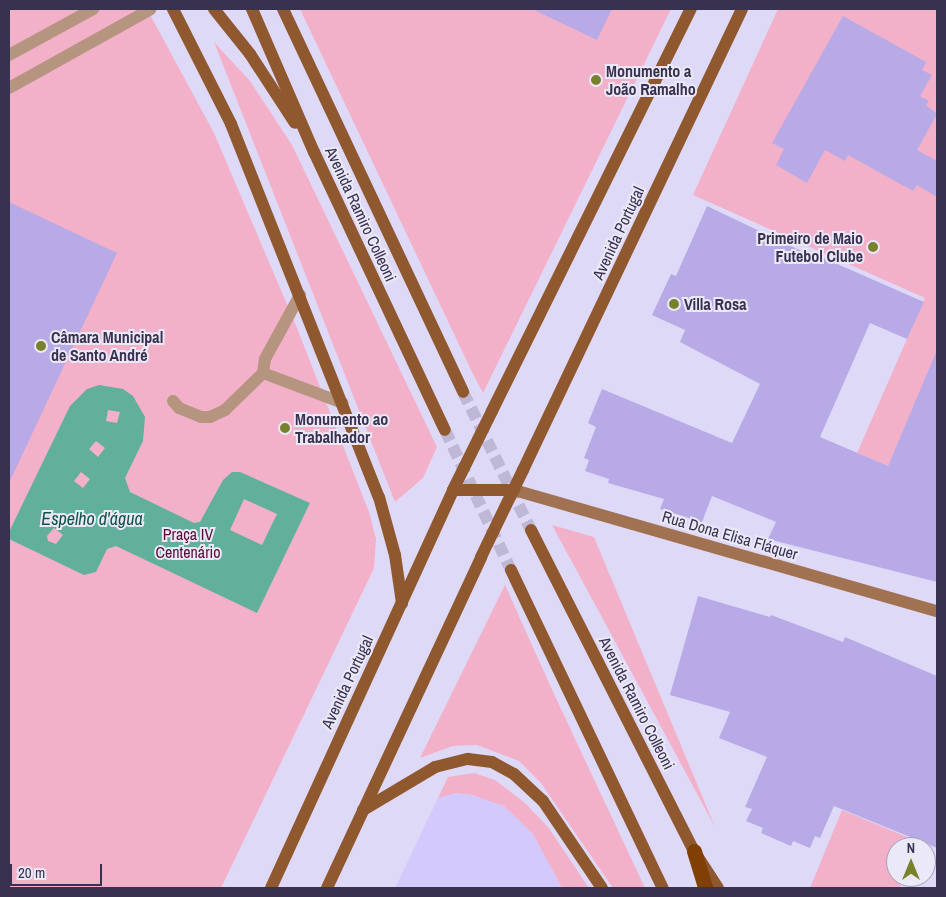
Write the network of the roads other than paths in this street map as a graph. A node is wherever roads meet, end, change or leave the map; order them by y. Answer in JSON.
{"nodes":[{"id":1,"x":93,"y":9,"type":"edge"},
{"id":2,"x":151,"y":9,"type":"edge"},
{"id":3,"x":173,"y":9,"type":"edge"},
{"id":4,"x":214,"y":9,"type":"edge"},
{"id":5,"x":252,"y":9,"type":"edge"},
{"id":6,"x":283,"y":9,"type":"edge"},
{"id":7,"x":691,"y":9,"type":"edge"},
{"id":8,"x":742,"y":9,"type":"edge"},
{"id":9,"x":9,"y":55,"type":"edge"},
{"id":10,"x":9,"y":88,"type":"edge"},
{"id":11,"x":314,"y":152,"type":"junction"},
{"id":12,"x":300,"y":295,"type":"junction"},
{"id":13,"x":263,"y":373,"type":"junction"},
{"id":14,"x":463,"y":392,"type":"tunnel mouth"},
{"id":15,"x":173,"y":401,"type":"dead end"},
{"id":16,"x":343,"y":403,"type":"junction"},
{"id":17,"x":446,"y":430,"type":"tunnel mouth"},
{"id":18,"x":514,"y":490,"type":"junction"},
{"id":19,"x":452,"y":492,"type":"junction"},
{"id":20,"x":531,"y":530,"type":"tunnel mouth"},
{"id":21,"x":512,"y":570,"type":"tunnel mouth"},
{"id":22,"x":402,"y":603,"type":"junction"},
{"id":23,"x":937,"y":611,"type":"edge"},
{"id":24,"x":363,"y":810,"type":"junction"},
{"id":25,"x":694,"y":851,"type":"junction"},
{"id":26,"x":273,"y":883,"type":"edge"},
{"id":27,"x":265,"y":888,"type":"edge"},
{"id":28,"x":327,"y":888,"type":"edge"},
{"id":29,"x":602,"y":888,"type":"edge"},
{"id":30,"x":663,"y":888,"type":"edge"},
{"id":31,"x":705,"y":888,"type":"edge"},
{"id":32,"x":718,"y":888,"type":"edge"}],
"edges":[{"from":1,"to":9,"type":"street"},
{"from":2,"to":10,"type":"street"},
{"from":3,"to":12,"type":"main road"},
{"from":4,"to":11,"type":"main road"},
{"from":5,"to":11,"type":"main road","name":"Avenida Ramiro Colleoni"},
{"from":6,"to":14,"type":"main road","name":"Avenida Ramiro Colleoni"},
{"from":7,"to":19,"type":"main road","name":"Avenida Portugal","bridge":true},
{"from":8,"to":18,"type":"main road","name":"Avenida Portugal","bridge":true},
{"from":11,"to":17,"type":"main road","name":"Avenida Ramiro Colleoni"},
{"from":12,"to":13,"type":"street"},
{"from":12,"to":16,"type":"main road"},
{"from":13,"to":15,"type":"street"},
{"from":13,"to":16,"type":"street"},
{"from":16,"to":22,"type":"main road"},
{"from":18,"to":19,"type":"main road","bridge":true},
{"from":18,"to":23,"type":"street","name":"Rua Dona Elisa Fláquer"},
{"from":18,"to":24,"type":"main road","name":"Avenida Portugal","bridge":true},
{"from":19,"to":22,"type":"main road","name":"Avenida Portugal"},
{"from":20,"to":25,"type":"main road","name":"Avenida Ramiro Colleoni"},
{"from":21,"to":30,"type":"main road"},
{"from":22,"to":26,"type":"main road","name":"Avenida Portugal"},
{"from":24,"to":28,"type":"main road"},
{"from":24,"to":29,"type":"main road"},
{"from":25,"to":31,"type":"highway"},
{"from":25,"to":32,"type":"main road","name":"Avenida Ramiro Colleoni"},
{"from":26,"to":27,"type":"main road","name":"Avenida Portugal"}]}
